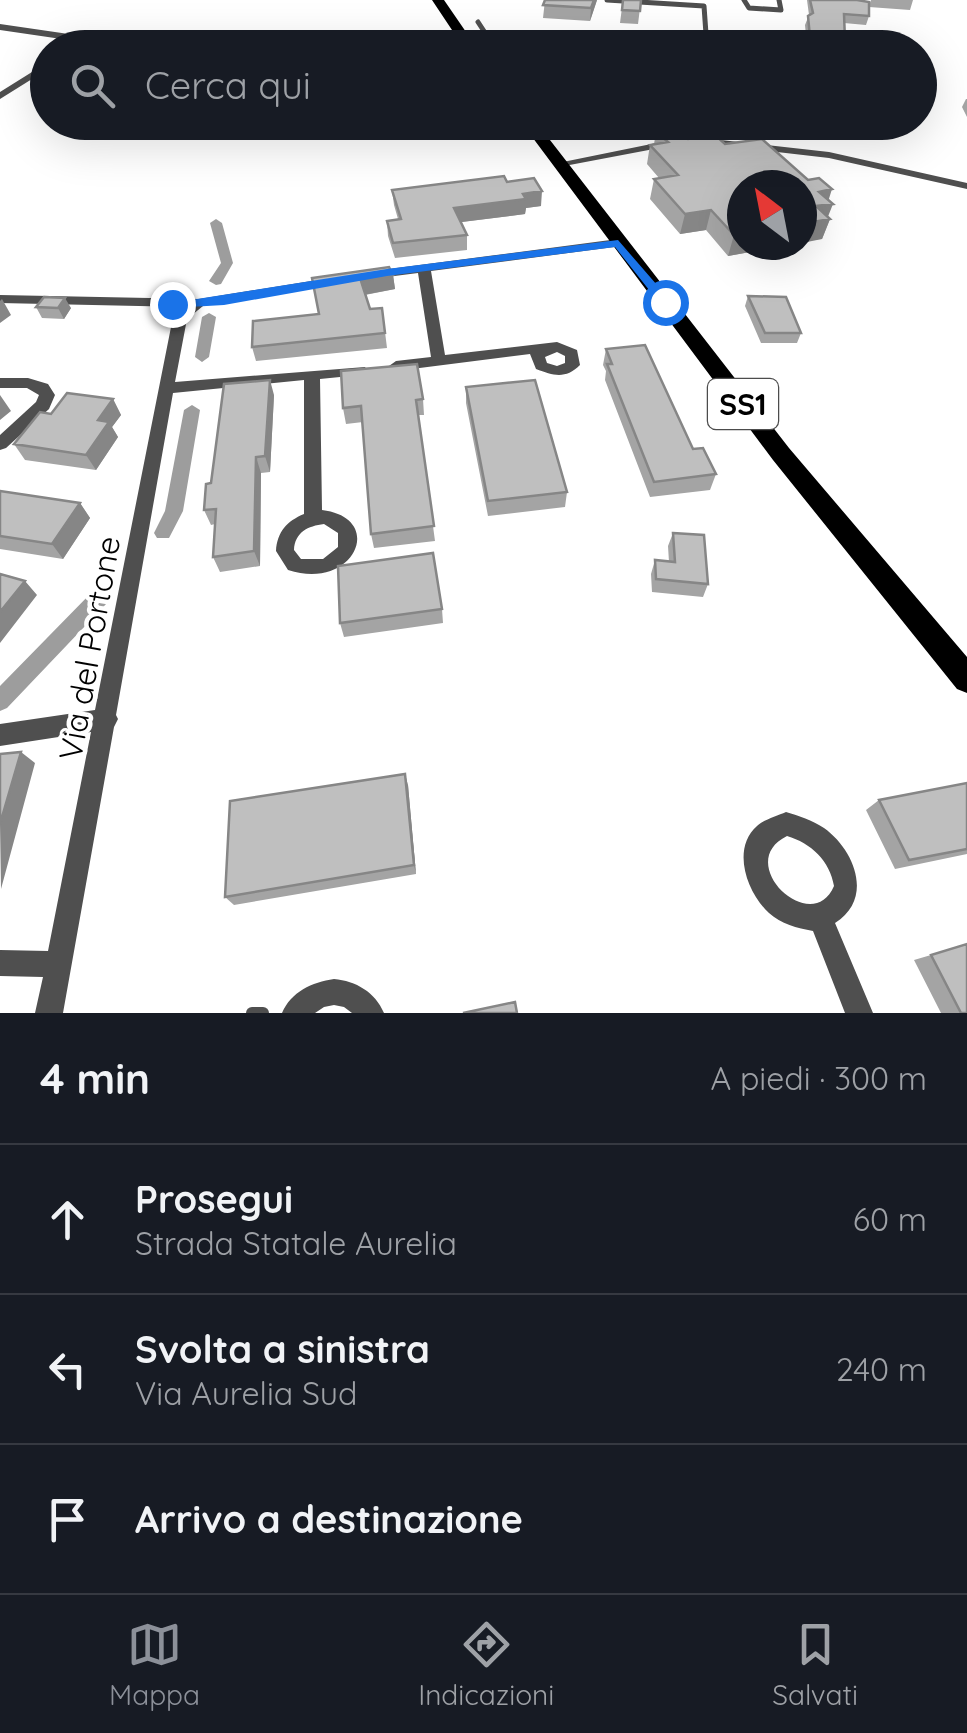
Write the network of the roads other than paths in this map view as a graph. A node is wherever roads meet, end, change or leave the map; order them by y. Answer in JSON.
{"nodes":[{"id":1,"x":438,"y":0,"type":"edge"},
{"id":2,"x":608,"y":0,"type":"edge"},
{"id":3,"x":744,"y":0,"type":"edge"},
{"id":4,"x":779,"y":0,"type":"edge"},
{"id":5,"x":705,"y":3,"type":"edge"},
{"id":6,"x":478,"y":22,"type":"dead end"},
{"id":7,"x":0,"y":27,"type":"edge"},
{"id":8,"x":458,"y":30,"type":"edge"},
{"id":9,"x":484,"y":30,"type":"edge"},
{"id":10,"x":706,"y":30,"type":"edge"},
{"id":11,"x":30,"y":31,"type":"edge"},
{"id":12,"x":30,"y":76,"type":"edge"},
{"id":13,"x":0,"y":96,"type":"edge"},
{"id":14,"x":541,"y":140,"type":"edge"},
{"id":15,"x":559,"y":164,"type":"junction"},
{"id":16,"x":967,"y":186,"type":"edge"},
{"id":17,"x":618,"y":243,"type":"junction"},
{"id":18,"x":424,"y":270,"type":"junction"},
{"id":19,"x":0,"y":299,"type":"edge"},
{"id":20,"x":199,"y":302,"type":"junction"},
{"id":21,"x":545,"y":348,"type":"dead end"},
{"id":22,"x":439,"y":362,"type":"junction"},
{"id":23,"x":312,"y":374,"type":"junction"},
{"id":24,"x":0,"y":383,"type":"edge"},
{"id":25,"x":167,"y":388,"type":"junction"},
{"id":26,"x":0,"y":444,"type":"edge"},
{"id":27,"x":313,"y":518,"type":"dead end"},
{"id":28,"x":966,"y":676,"type":"edge"},
{"id":29,"x":107,"y":719,"type":"junction"},
{"id":30,"x":0,"y":735,"type":"edge"},
{"id":31,"x":820,"y":917,"type":"dead end"},
{"id":32,"x":0,"y":963,"type":"edge"},
{"id":33,"x":60,"y":964,"type":"junction"},
{"id":34,"x":49,"y":1013,"type":"edge"},
{"id":35,"x":252,"y":1013,"type":"edge"},
{"id":36,"x":264,"y":1013,"type":"edge"},
{"id":37,"x":296,"y":1013,"type":"edge"},
{"id":38,"x":370,"y":1013,"type":"edge"},
{"id":39,"x":858,"y":1013,"type":"edge"}],
"edges":[{"from":1,"to":8,"type":"main road"},
{"from":2,"to":5,"type":"lane"},
{"from":3,"to":4,"type":"lane"},
{"from":5,"to":10,"type":"lane"},
{"from":6,"to":9,"type":"lane"},
{"from":7,"to":11,"type":"street"},
{"from":12,"to":13,"type":"street"},
{"from":14,"to":15,"type":"main road","number":"SS1"},
{"from":15,"to":16,"type":"street"},
{"from":15,"to":17,"type":"main road","number":"SS1"},
{"from":17,"to":18,"type":"street"},
{"from":17,"to":28,"type":"main road","number":"SS1"},
{"from":18,"to":20,"type":"street"},
{"from":18,"to":22,"type":"street"},
{"from":19,"to":20,"type":"street"},
{"from":20,"to":25,"type":"street","name":"Via del Portone"},
{"from":21,"to":22,"type":"street"},
{"from":22,"to":23,"type":"street"},
{"from":23,"to":25,"type":"street"},
{"from":23,"to":27,"type":"street"},
{"from":24,"to":26,"type":"street"},
{"from":25,"to":29,"type":"street","name":"Via del Portone"},
{"from":29,"to":30,"type":"street"},
{"from":29,"to":33,"type":"street","name":"Via del Portone"},
{"from":31,"to":39,"type":"street"},
{"from":32,"to":33,"type":"street"},
{"from":33,"to":34,"type":"street","name":"Via del Portone"},
{"from":35,"to":36,"type":"lane"},
{"from":37,"to":38,"type":"street"}]}
